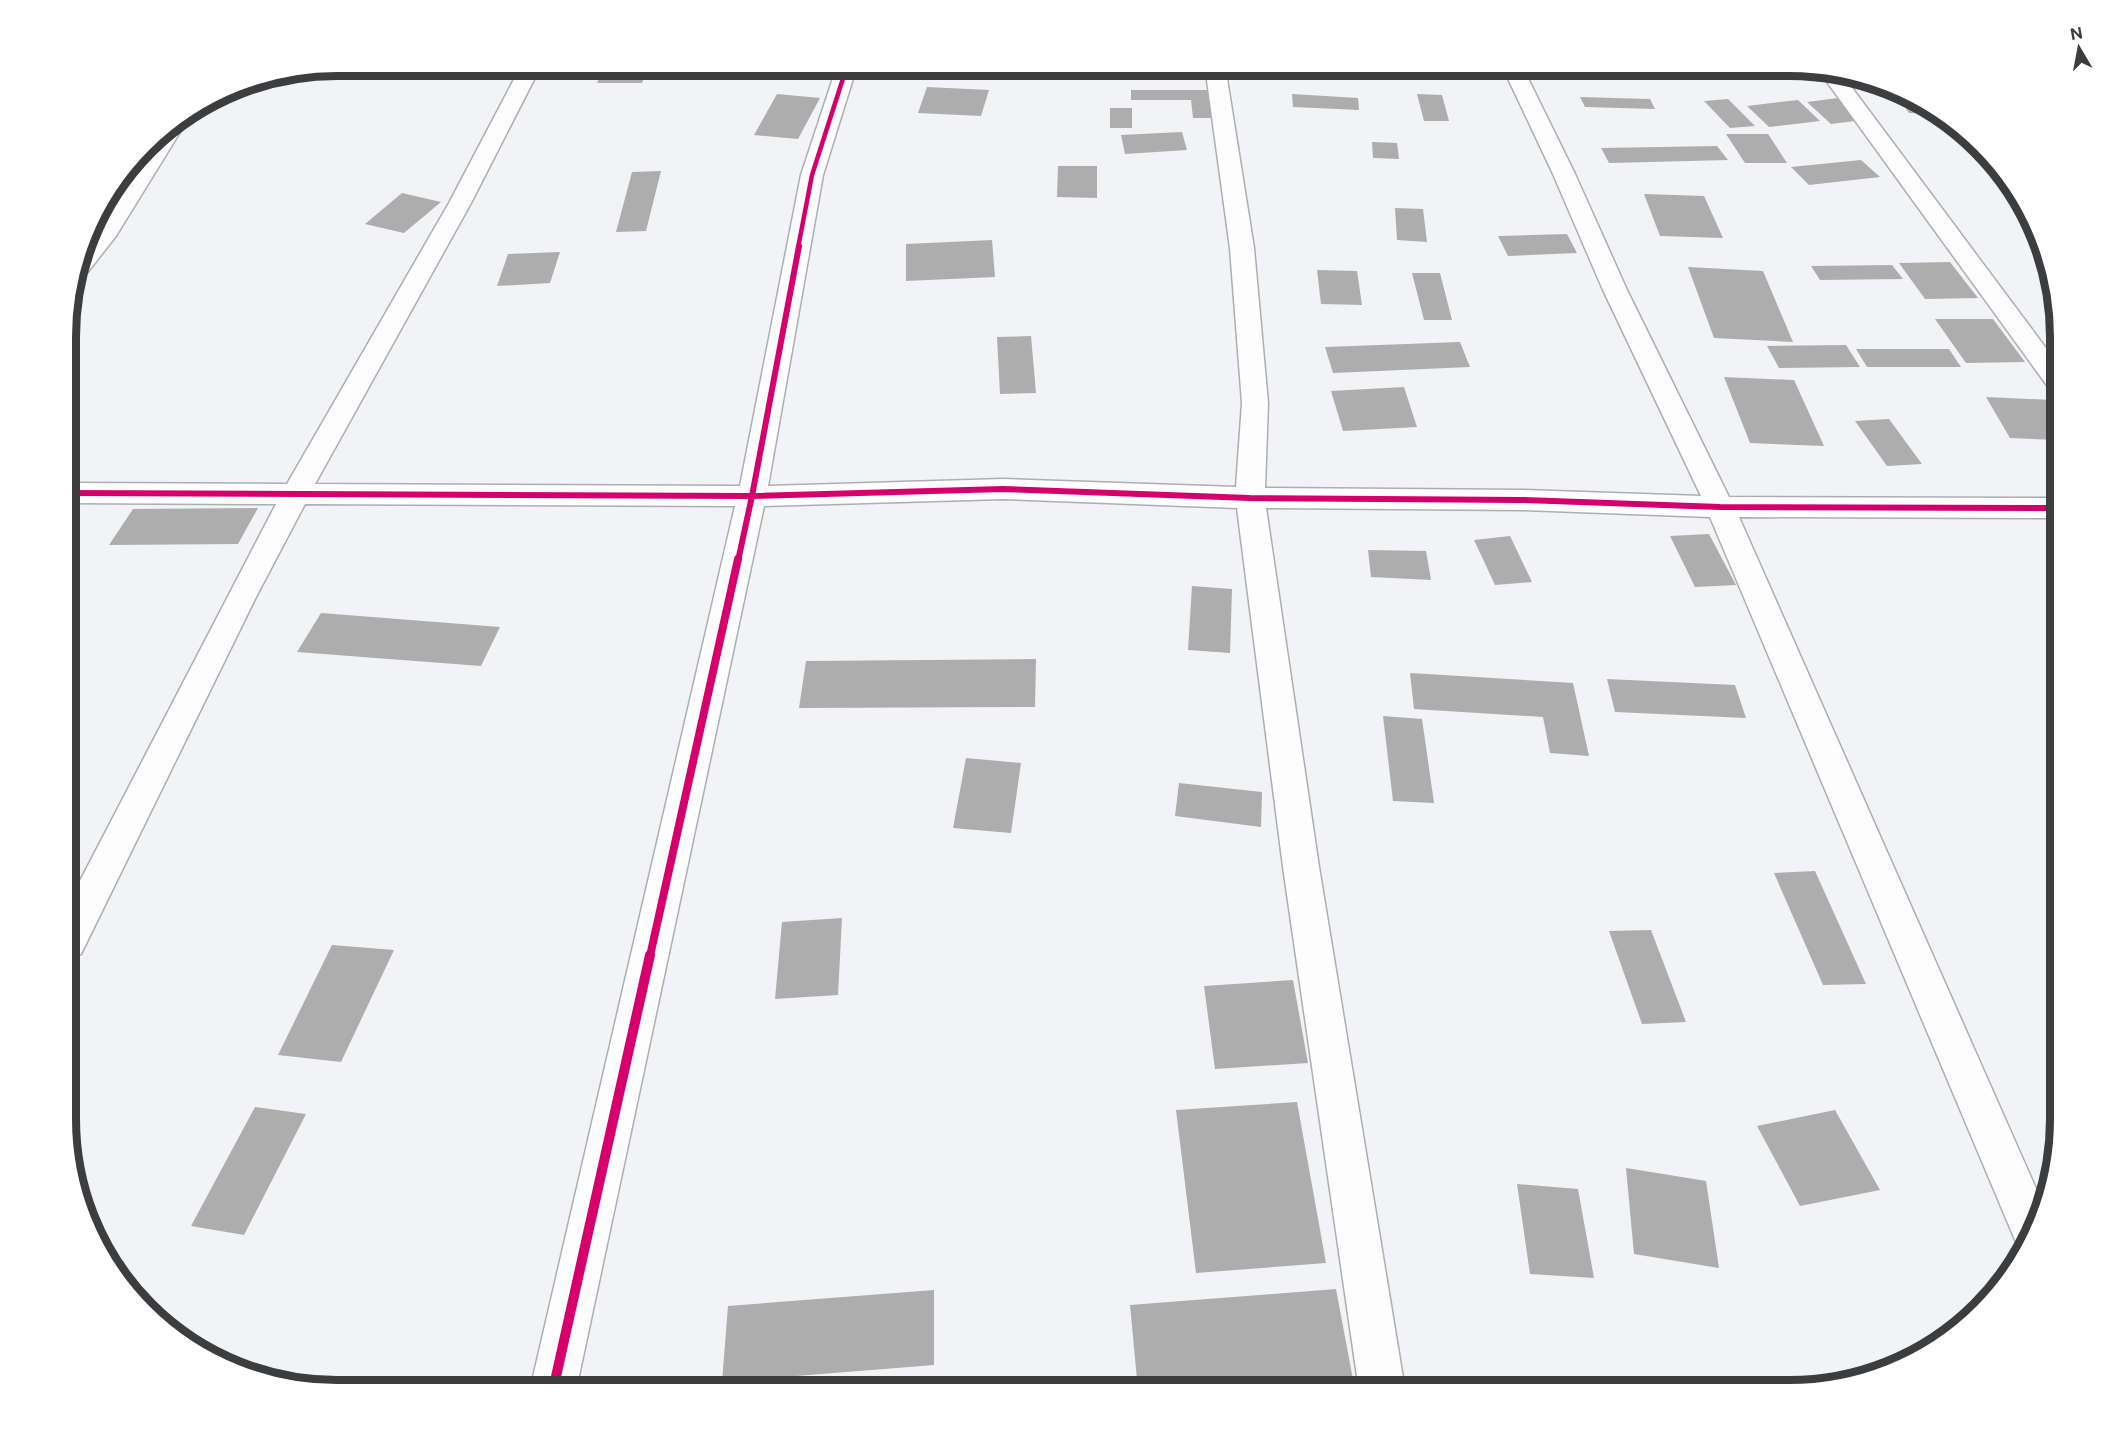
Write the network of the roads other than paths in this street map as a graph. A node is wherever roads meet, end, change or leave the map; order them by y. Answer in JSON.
{"nodes":[{"id":1,"x":526,"y":76,"type":"edge"},
{"id":2,"x":844,"y":76,"type":"edge"},
{"id":3,"x":1216,"y":76,"type":"edge"},
{"id":4,"x":1517,"y":76,"type":"edge"},
{"id":5,"x":1837,"y":81,"type":"edge"},
{"id":6,"x":161,"y":145,"type":"edge"},
{"id":7,"x":90,"y":254,"type":"edge"},
{"id":8,"x":2050,"y":371,"type":"edge"},
{"id":9,"x":76,"y":493,"type":"edge"},
{"id":10,"x":295,"y":495,"type":"junction"},
{"id":11,"x":752,"y":496,"type":"junction"},
{"id":12,"x":1250,"y":498,"type":"junction"},
{"id":13,"x":1720,"y":507,"type":"junction"},
{"id":14,"x":2050,"y":508,"type":"edge"},
{"id":15,"x":76,"y":926,"type":"edge"},
{"id":16,"x":2029,"y":1223,"type":"edge"},
{"id":17,"x":555,"y":1380,"type":"edge"},
{"id":18,"x":1380,"y":1380,"type":"edge"}],
"edges":[{"from":1,"to":10,"type":"street"},
{"from":2,"to":11,"type":"street"},
{"from":3,"to":12,"type":"street"},
{"from":4,"to":13,"type":"street"},
{"from":5,"to":8,"type":"street"},
{"from":6,"to":7,"type":"street"},
{"from":9,"to":10,"type":"street"},
{"from":10,"to":11,"type":"street"},
{"from":10,"to":15,"type":"street"},
{"from":11,"to":12,"type":"street"},
{"from":11,"to":17,"type":"street"},
{"from":12,"to":13,"type":"street"},
{"from":12,"to":18,"type":"street"},
{"from":13,"to":14,"type":"street"},
{"from":13,"to":16,"type":"street"}]}
